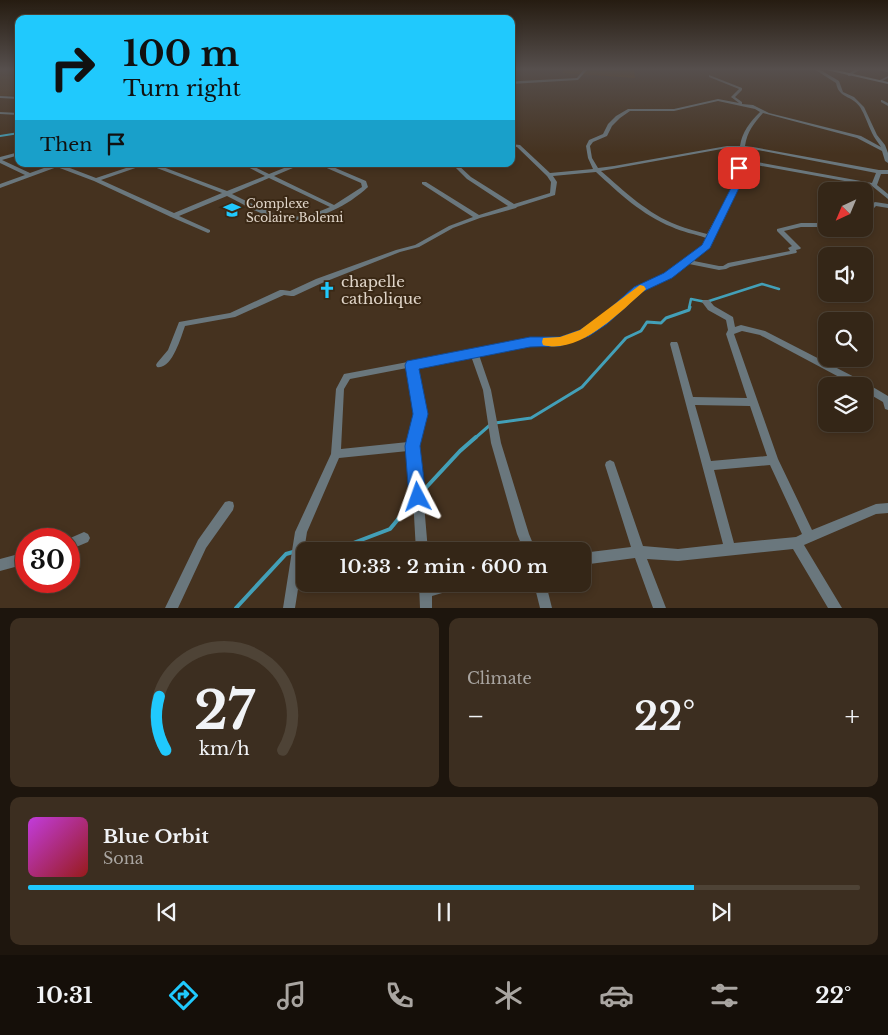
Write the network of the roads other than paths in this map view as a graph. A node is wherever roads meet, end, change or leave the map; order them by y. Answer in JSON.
{"nodes":[{"id":1,"x":733,"y":97,"type":"edge"},
{"id":2,"x":852,"y":97,"type":"edge"},
{"id":3,"x":882,"y":101,"type":"dead end"},
{"id":4,"x":888,"y":105,"type":"edge"},
{"id":5,"x":755,"y":108,"type":"junction"},
{"id":6,"x":762,"y":112,"type":"junction"},
{"id":7,"x":0,"y":114,"type":"edge"},
{"id":8,"x":15,"y":114,"type":"edge"},
{"id":9,"x":859,"y":131,"type":"dead end"},
{"id":10,"x":859,"y":137,"type":"junction"},
{"id":11,"x":515,"y":145,"type":"edge"},
{"id":12,"x":741,"y":147,"type":"junction"},
{"id":13,"x":884,"y":150,"type":"junction"},
{"id":14,"x":15,"y":154,"type":"edge"},
{"id":15,"x":0,"y":160,"type":"edge"},
{"id":16,"x":744,"y":161,"type":"junction"},
{"id":17,"x":888,"y":161,"type":"edge"},
{"id":18,"x":50,"y":167,"type":"edge"},
{"id":19,"x":65,"y":167,"type":"edge"},
{"id":20,"x":133,"y":167,"type":"edge"},
{"id":21,"x":159,"y":167,"type":"edge"},
{"id":22,"x":250,"y":167,"type":"edge"},
{"id":23,"x":291,"y":167,"type":"edge"},
{"id":24,"x":329,"y":167,"type":"edge"},
{"id":25,"x":457,"y":167,"type":"edge"},
{"id":26,"x":596,"y":169,"type":"junction"},
{"id":27,"x":885,"y":170,"type":"edge"},
{"id":28,"x":29,"y":175,"type":"junction"},
{"id":29,"x":549,"y":175,"type":"junction"},
{"id":30,"x":270,"y":176,"type":"junction"},
{"id":31,"x":96,"y":180,"type":"junction"},
{"id":32,"x":424,"y":183,"type":"dead end"},
{"id":33,"x":874,"y":185,"type":"junction"},
{"id":34,"x":0,"y":186,"type":"edge"},
{"id":35,"x":227,"y":194,"type":"junction"},
{"id":36,"x":888,"y":198,"type":"edge"},
{"id":37,"x":334,"y":206,"type":"junction"},
{"id":38,"x":873,"y":206,"type":"edge"},
{"id":39,"x":888,"y":206,"type":"edge"},
{"id":40,"x":514,"y":207,"type":"junction"},
{"id":41,"x":173,"y":216,"type":"junction"},
{"id":42,"x":478,"y":217,"type":"junction"},
{"id":43,"x":818,"y":224,"type":"edge"},
{"id":44,"x":208,"y":231,"type":"dead end"},
{"id":45,"x":709,"y":237,"type":"junction"},
{"id":46,"x":688,"y":262,"type":"junction"},
{"id":47,"x":706,"y":302,"type":"dead end"},
{"id":48,"x":732,"y":332,"type":"junction"},
{"id":49,"x":674,"y":344,"type":"dead end"},
{"id":50,"x":474,"y":353,"type":"junction"},
{"id":51,"x":160,"y":365,"type":"dead end"},
{"id":52,"x":412,"y":365,"type":"junction"},
{"id":53,"x":846,"y":377,"type":"edge"},
{"id":54,"x":873,"y":392,"type":"edge"},
{"id":55,"x":689,"y":401,"type":"junction"},
{"id":56,"x":888,"y":401,"type":"edge"},
{"id":57,"x":754,"y":402,"type":"junction"},
{"id":58,"x":412,"y":446,"type":"junction"},
{"id":59,"x":336,"y":454,"type":"junction"},
{"id":60,"x":774,"y":460,"type":"junction"},
{"id":61,"x":610,"y":465,"type":"dead end"},
{"id":62,"x":709,"y":466,"type":"junction"},
{"id":63,"x":229,"y":506,"type":"dead end"},
{"id":64,"x":888,"y":508,"type":"edge"},
{"id":65,"x":810,"y":536,"type":"junction"},
{"id":66,"x":84,"y":538,"type":"dead end"},
{"id":67,"x":80,"y":540,"type":"edge"},
{"id":68,"x":421,"y":542,"type":"edge"},
{"id":69,"x":526,"y":542,"type":"edge"},
{"id":70,"x":796,"y":544,"type":"junction"},
{"id":71,"x":730,"y":549,"type":"junction"},
{"id":72,"x":639,"y":552,"type":"junction"},
{"id":73,"x":591,"y":558,"type":"edge"},
{"id":74,"x":15,"y":561,"type":"edge"},
{"id":75,"x":0,"y":565,"type":"edge"},
{"id":76,"x":426,"y":592,"type":"edge"},
{"id":77,"x":542,"y":592,"type":"edge"},
{"id":78,"x":171,"y":608,"type":"edge"},
{"id":79,"x":289,"y":608,"type":"edge"},
{"id":80,"x":426,"y":608,"type":"edge"},
{"id":81,"x":546,"y":608,"type":"edge"},
{"id":82,"x":660,"y":608,"type":"edge"},
{"id":83,"x":836,"y":608,"type":"edge"}],
"edges":[{"from":1,"to":5,"type":"street"},
{"from":2,"to":13,"type":"street"},
{"from":3,"to":4,"type":"street"},
{"from":5,"to":6,"type":"street"},
{"from":5,"to":26,"type":"street"},
{"from":6,"to":10,"type":"street"},
{"from":6,"to":12,"type":"street"},
{"from":7,"to":8,"type":"street"},
{"from":9,"to":10,"type":"street"},
{"from":10,"to":13,"type":"street"},
{"from":11,"to":29,"type":"street"},
{"from":12,"to":16,"type":"street"},
{"from":12,"to":26,"type":"street"},
{"from":12,"to":27,"type":"street"},
{"from":13,"to":17,"type":"street"},
{"from":14,"to":15,"type":"street"},
{"from":15,"to":28,"type":"street"},
{"from":16,"to":33,"type":"street"},
{"from":16,"to":45,"type":"street"},
{"from":18,"to":28,"type":"street"},
{"from":19,"to":31,"type":"street"},
{"from":20,"to":31,"type":"street"},
{"from":21,"to":35,"type":"street"},
{"from":22,"to":30,"type":"street"},
{"from":23,"to":30,"type":"street"},
{"from":24,"to":37,"type":"street"},
{"from":25,"to":40,"type":"street"},
{"from":26,"to":29,"type":"street"},
{"from":26,"to":45,"type":"street"},
{"from":27,"to":33,"type":"street"},
{"from":28,"to":34,"type":"street"},
{"from":29,"to":40,"type":"street"},
{"from":30,"to":35,"type":"street"},
{"from":30,"to":37,"type":"street"},
{"from":31,"to":41,"type":"street"},
{"from":32,"to":42,"type":"street"},
{"from":33,"to":36,"type":"street"},
{"from":35,"to":37,"type":"street"},
{"from":35,"to":41,"type":"street"},
{"from":38,"to":39,"type":"street"},
{"from":40,"to":42,"type":"street"},
{"from":41,"to":44,"type":"street"},
{"from":42,"to":51,"type":"street"},
{"from":43,"to":46,"type":"street"},
{"from":45,"to":46,"type":"street"},
{"from":46,"to":50,"type":"street"},
{"from":47,"to":48,"type":"street"},
{"from":48,"to":53,"type":"street"},
{"from":48,"to":57,"type":"street"},
{"from":49,"to":55,"type":"street"},
{"from":50,"to":52,"type":"street"},
{"from":50,"to":69,"type":"street"},
{"from":52,"to":58,"type":"street"},
{"from":52,"to":59,"type":"street"},
{"from":54,"to":56,"type":"street"},
{"from":55,"to":57,"type":"street"},
{"from":55,"to":62,"type":"street"},
{"from":57,"to":60,"type":"street"},
{"from":58,"to":59,"type":"street"},
{"from":58,"to":68,"type":"street"},
{"from":59,"to":79,"type":"street"},
{"from":60,"to":62,"type":"street"},
{"from":60,"to":65,"type":"street"},
{"from":61,"to":72,"type":"street"},
{"from":62,"to":71,"type":"street"},
{"from":63,"to":78,"type":"street"},
{"from":64,"to":65,"type":"street"},
{"from":65,"to":70,"type":"street"},
{"from":66,"to":67,"type":"street"},
{"from":70,"to":71,"type":"street"},
{"from":70,"to":83,"type":"street"},
{"from":71,"to":72,"type":"street"},
{"from":72,"to":73,"type":"street"},
{"from":72,"to":82,"type":"street"},
{"from":74,"to":75,"type":"street"},
{"from":76,"to":80,"type":"street"},
{"from":77,"to":81,"type":"street"}]}
